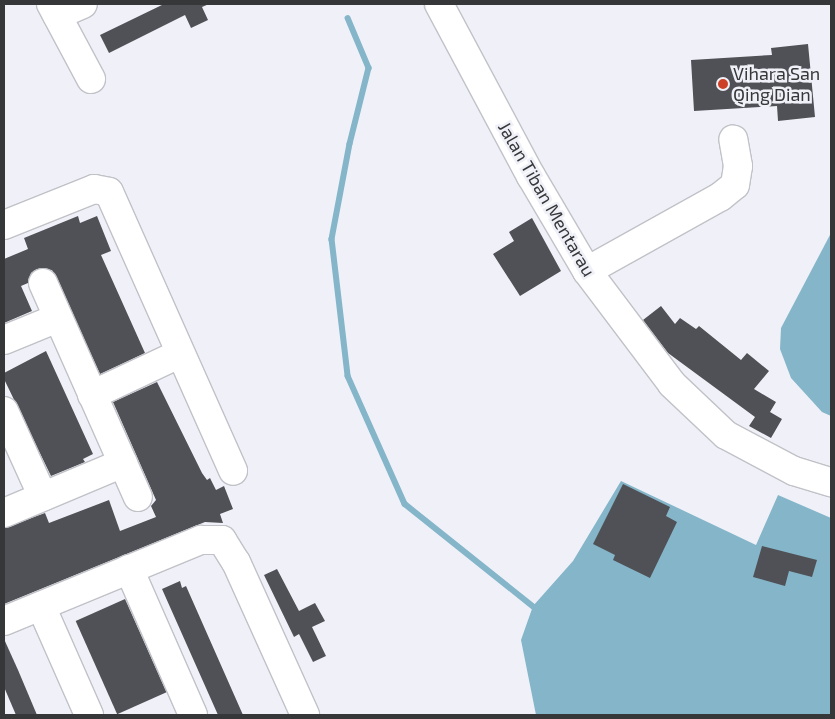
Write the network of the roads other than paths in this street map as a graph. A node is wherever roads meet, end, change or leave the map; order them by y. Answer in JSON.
{"nodes":[{"id":1,"x":83,"y":4,"type":"edge"},
{"id":2,"x":439,"y":4,"type":"edge"},
{"id":3,"x":54,"y":10,"type":"edge"},
{"id":4,"x":91,"y":79,"type":"dead end"},
{"id":5,"x":734,"y":139,"type":"dead end"},
{"id":6,"x":4,"y":226,"type":"edge"},
{"id":7,"x":587,"y":271,"type":"junction"},
{"id":8,"x":43,"y":283,"type":"dead end"},
{"id":9,"x":58,"y":318,"type":"junction"},
{"id":10,"x":4,"y":340,"type":"edge"},
{"id":11,"x":178,"y":350,"type":"junction"},
{"id":12,"x":90,"y":391,"type":"junction"},
{"id":13,"x":4,"y":411,"type":"edge"},
{"id":14,"x":123,"y":463,"type":"junction"},
{"id":15,"x":233,"y":471,"type":"dead end"},
{"id":16,"x":831,"y":482,"type":"edge"},
{"id":17,"x":43,"y":497,"type":"junction"},
{"id":18,"x":138,"y":497,"type":"dead end"},
{"id":19,"x":4,"y":513,"type":"edge"},
{"id":20,"x":128,"y":569,"type":"junction"},
{"id":21,"x":41,"y":606,"type":"junction"},
{"id":22,"x":4,"y":621,"type":"edge"},
{"id":23,"x":89,"y":715,"type":"edge"},
{"id":24,"x":193,"y":715,"type":"edge"},
{"id":25,"x":305,"y":715,"type":"edge"}],
"edges":[{"from":1,"to":3,"type":"street"},
{"from":2,"to":7,"type":"street","name":"Jalan Tiban Mentarau"},
{"from":3,"to":4,"type":"street"},
{"from":5,"to":7,"type":"street"},
{"from":6,"to":11,"type":"street"},
{"from":7,"to":16,"type":"street","name":"Jalan Tiban Mentarau"},
{"from":8,"to":9,"type":"street"},
{"from":9,"to":10,"type":"street"},
{"from":9,"to":12,"type":"street"},
{"from":11,"to":12,"type":"street"},
{"from":11,"to":15,"type":"street"},
{"from":12,"to":14,"type":"street"},
{"from":13,"to":17,"type":"street"},
{"from":14,"to":17,"type":"street"},
{"from":14,"to":18,"type":"street"},
{"from":17,"to":19,"type":"street"},
{"from":20,"to":21,"type":"street"},
{"from":20,"to":24,"type":"street"},
{"from":20,"to":25,"type":"street"},
{"from":21,"to":22,"type":"street"},
{"from":21,"to":23,"type":"street"}]}
